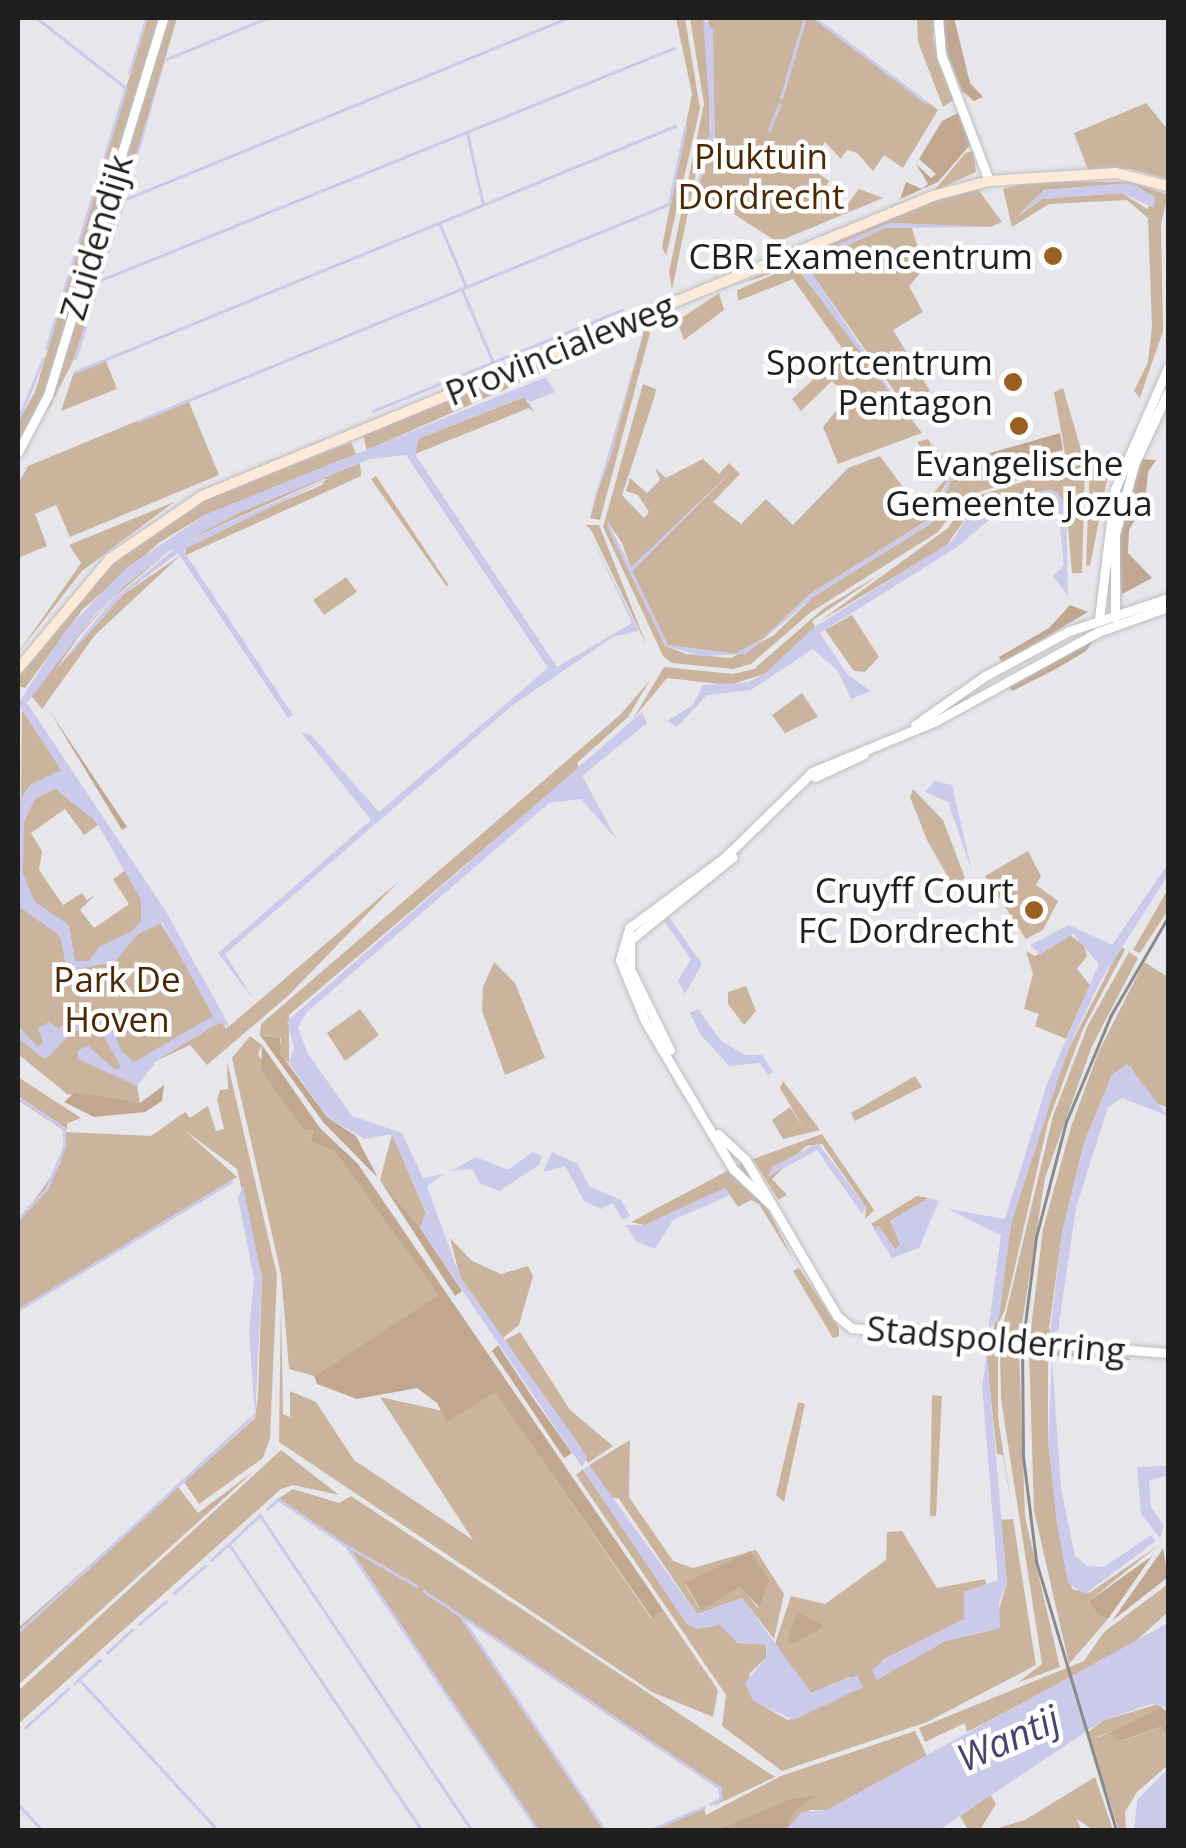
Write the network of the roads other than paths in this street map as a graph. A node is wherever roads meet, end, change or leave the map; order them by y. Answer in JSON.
{"nodes":[{"id":1,"x":163,"y":18,"type":"edge"},
{"id":2,"x":938,"y":18,"type":"edge"},
{"id":3,"x":989,"y":180,"type":"junction"},
{"id":4,"x":1168,"y":186,"type":"edge"},
{"id":5,"x":1168,"y":367,"type":"edge"},
{"id":6,"x":1168,"y":392,"type":"edge"},
{"id":7,"x":18,"y":452,"type":"edge"},
{"id":8,"x":1116,"y":593,"type":"junction"},
{"id":9,"x":1105,"y":597,"type":"junction"},
{"id":10,"x":1168,"y":598,"type":"edge"},
{"id":11,"x":1139,"y":605,"type":"junction"},
{"id":12,"x":1168,"y":607,"type":"edge"},
{"id":13,"x":1115,"y":615,"type":"junction"},
{"id":14,"x":1099,"y":618,"type":"junction"},
{"id":15,"x":1126,"y":622,"type":"junction"},
{"id":16,"x":1098,"y":632,"type":"junction"},
{"id":17,"x":18,"y":669,"type":"edge"},
{"id":18,"x":910,"y":730,"type":"junction"},
{"id":19,"x":1168,"y":1353,"type":"edge"}],
"edges":[{"from":1,"to":7,"type":"street","name":"Zuidendijk"},
{"from":2,"to":3,"type":"street"},
{"from":3,"to":4,"type":"main road","name":"Provincialeweg"},
{"from":3,"to":17,"type":"main road","name":"Provincialeweg"},
{"from":5,"to":9,"type":"street"},
{"from":6,"to":8,"type":"street"},
{"from":8,"to":11,"type":"street"},
{"from":8,"to":13,"type":"street"},
{"from":9,"to":13,"type":"street"},
{"from":9,"to":14,"type":"street"},
{"from":10,"to":11,"type":"street","name":"Stadspolderring"},
{"from":11,"to":13,"type":"street","name":"Stadspolderring"},
{"from":12,"to":15,"type":"street","name":"Stadspolderring"},
{"from":13,"to":14,"type":"street","name":"Stadspolderring"},
{"from":13,"to":15,"type":"street"},
{"from":13,"to":16,"type":"street"},
{"from":14,"to":18,"type":"street","name":"Stadspolderring"},
{"from":15,"to":16,"type":"street","name":"Stadspolderring"},
{"from":16,"to":18,"type":"street","name":"Stadspolderring"},
{"from":18,"to":19,"type":"street","name":"Stadspolderring"}]}
